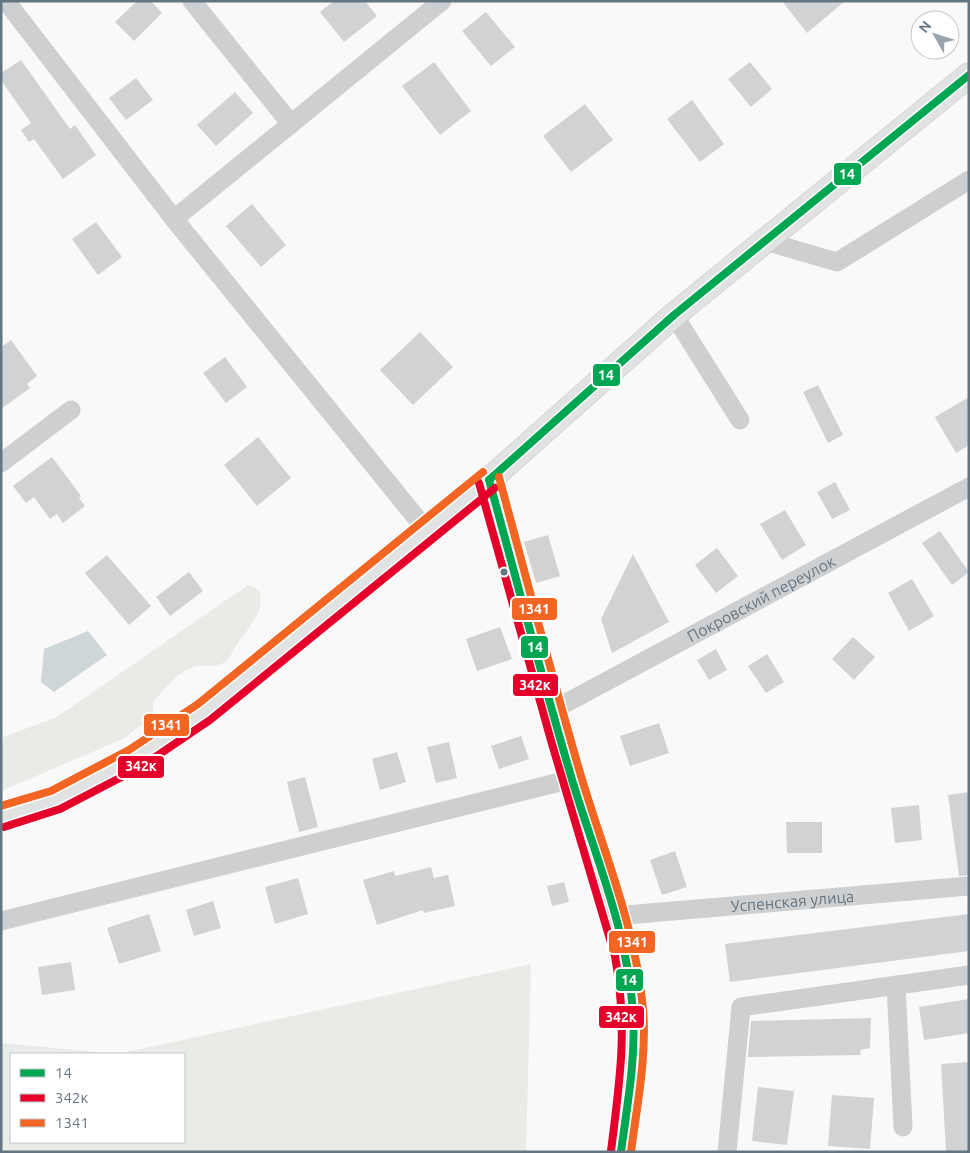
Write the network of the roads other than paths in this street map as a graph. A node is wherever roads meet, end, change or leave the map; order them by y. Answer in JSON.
{"nodes":[{"id":1,"x":6,"y":1,"type":"edge"},
{"id":2,"x":192,"y":1,"type":"edge"},
{"id":3,"x":442,"y":1,"type":"edge"},
{"id":4,"x":969,"y":75,"type":"edge"},
{"id":5,"x":291,"y":124,"type":"junction"},
{"id":6,"x":969,"y":180,"type":"edge"},
{"id":7,"x":174,"y":219,"type":"junction"},
{"id":8,"x":765,"y":241,"type":"junction"},
{"id":9,"x":674,"y":315,"type":"junction"},
{"id":10,"x":71,"y":410,"type":"dead end"},
{"id":11,"x":740,"y":420,"type":"dead end"},
{"id":12,"x":1,"y":463,"type":"edge"},
{"id":13,"x":489,"y":480,"type":"junction"},
{"id":14,"x":969,"y":487,"type":"edge"},
{"id":15,"x":427,"y":531,"type":"junction"},
{"id":16,"x":553,"y":710,"type":"junction"},
{"id":17,"x":572,"y":779,"type":"junction"},
{"id":18,"x":1,"y":817,"type":"edge"},
{"id":19,"x":969,"y":886,"type":"edge"},
{"id":20,"x":614,"y":916,"type":"junction"},
{"id":21,"x":1,"y":921,"type":"edge"},
{"id":22,"x":969,"y":975,"type":"edge"},
{"id":23,"x":896,"y":985,"type":"junction"},
{"id":24,"x":903,"y":1127,"type":"dead end"},
{"id":25,"x":621,"y":1152,"type":"edge"},
{"id":26,"x":727,"y":1152,"type":"edge"}],
"edges":[{"from":1,"to":7,"type":"street"},
{"from":2,"to":5,"type":"street"},
{"from":3,"to":5,"type":"street"},
{"from":4,"to":8,"type":"main road"},
{"from":5,"to":7,"type":"street"},
{"from":6,"to":8,"type":"street"},
{"from":7,"to":15,"type":"street"},
{"from":8,"to":9,"type":"main road"},
{"from":9,"to":11,"type":"street"},
{"from":9,"to":13,"type":"main road"},
{"from":10,"to":12,"type":"street"},
{"from":13,"to":15,"type":"main road"},
{"from":13,"to":16,"type":"street"},
{"from":14,"to":16,"type":"street","name":"Покровский переулок"},
{"from":15,"to":18,"type":"main road"},
{"from":16,"to":17,"type":"street"},
{"from":17,"to":20,"type":"street"},
{"from":17,"to":21,"type":"street"},
{"from":19,"to":20,"type":"street","name":"Успенская улица"},
{"from":20,"to":25,"type":"street"},
{"from":22,"to":23,"type":"street"},
{"from":23,"to":24,"type":"street"},
{"from":23,"to":26,"type":"street"}]}
